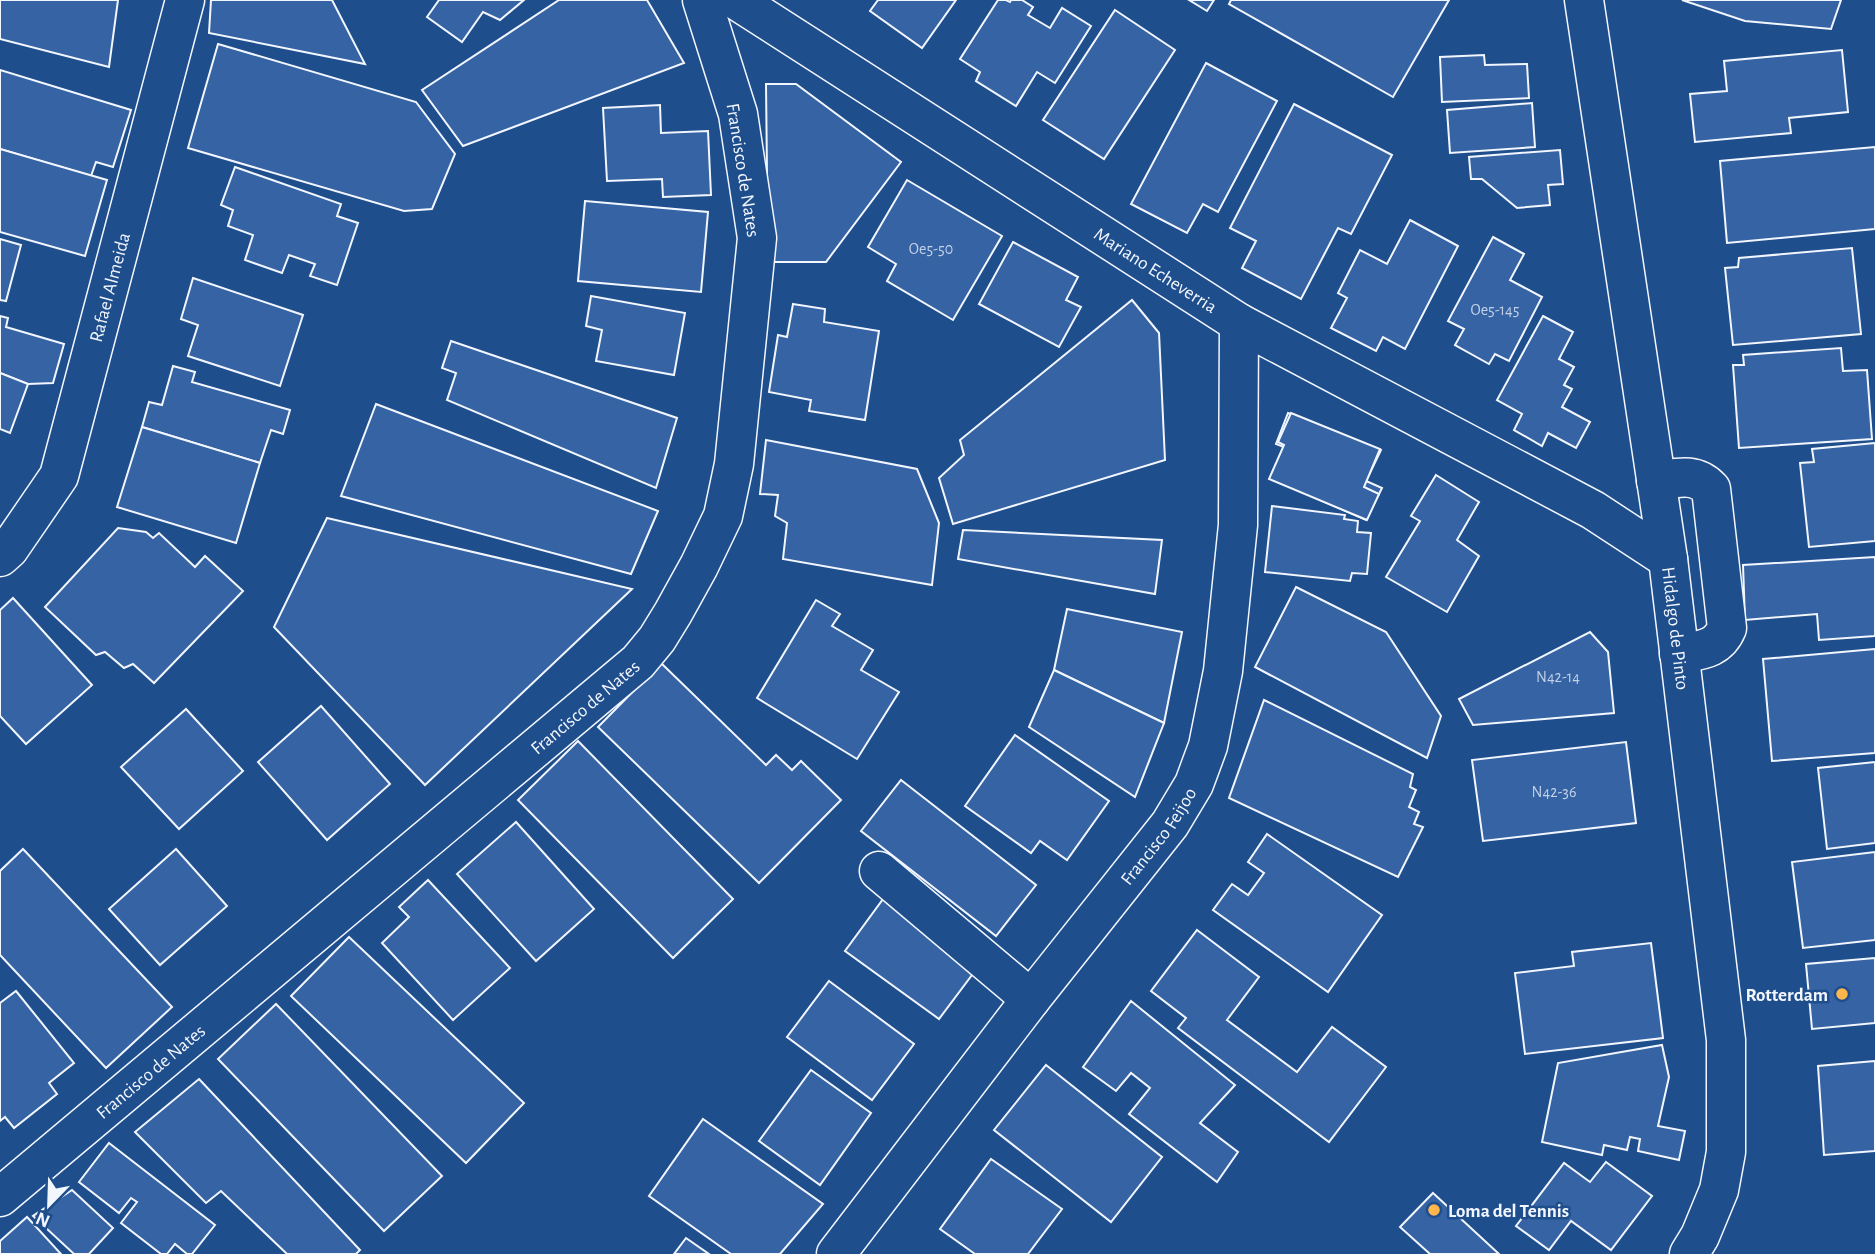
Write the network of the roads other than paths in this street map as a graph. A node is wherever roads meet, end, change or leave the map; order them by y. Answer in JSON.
{"nodes":[{"id":1,"x":185,"y":0,"type":"edge"},
{"id":2,"x":702,"y":0,"type":"edge"},
{"id":3,"x":736,"y":0,"type":"edge"},
{"id":4,"x":1584,"y":0,"type":"edge"},
{"id":5,"x":1239,"y":323,"type":"junction"},
{"id":6,"x":1656,"y":481,"type":"junction"},
{"id":7,"x":1593,"y":510,"type":"junction"},
{"id":8,"x":0,"y":558,"type":"edge"},
{"id":9,"x":1668,"y":559,"type":"junction"},
{"id":10,"x":1679,"y":654,"type":"junction"},
{"id":11,"x":879,"y":872,"type":"dead end"},
{"id":12,"x":1031,"y":999,"type":"junction"},
{"id":13,"x":0,"y":1197,"type":"edge"},
{"id":14,"x":836,"y":1254,"type":"edge"},
{"id":15,"x":1689,"y":1254,"type":"edge"}],
"edges":[{"from":1,"to":8,"type":"street","name":"Rafael Almeida"},
{"from":2,"to":13,"type":"street","name":"Francisco de Nates"},
{"from":3,"to":5,"type":"street","name":"Mariano Echeverria"},
{"from":4,"to":6,"type":"street","name":"Hidalgo de Pinto"},
{"from":5,"to":7,"type":"street","name":"Mariano Echeverria"},
{"from":5,"to":12,"type":"street","name":"Francisco Feijoo"},
{"from":6,"to":7,"type":"street","name":"Mariano Echeverria"},
{"from":6,"to":9,"type":"street","name":"Hidalgo de Pinto"},
{"from":6,"to":10,"type":"street"},
{"from":7,"to":9,"type":"street","name":"Mariano Echeverria"},
{"from":9,"to":10,"type":"street","name":"Hidalgo de Pinto"},
{"from":10,"to":15,"type":"street","name":"Hidalgo de Pinto"},
{"from":11,"to":12,"type":"street"},
{"from":12,"to":14,"type":"street","name":"Francisco Feijoo"}]}
